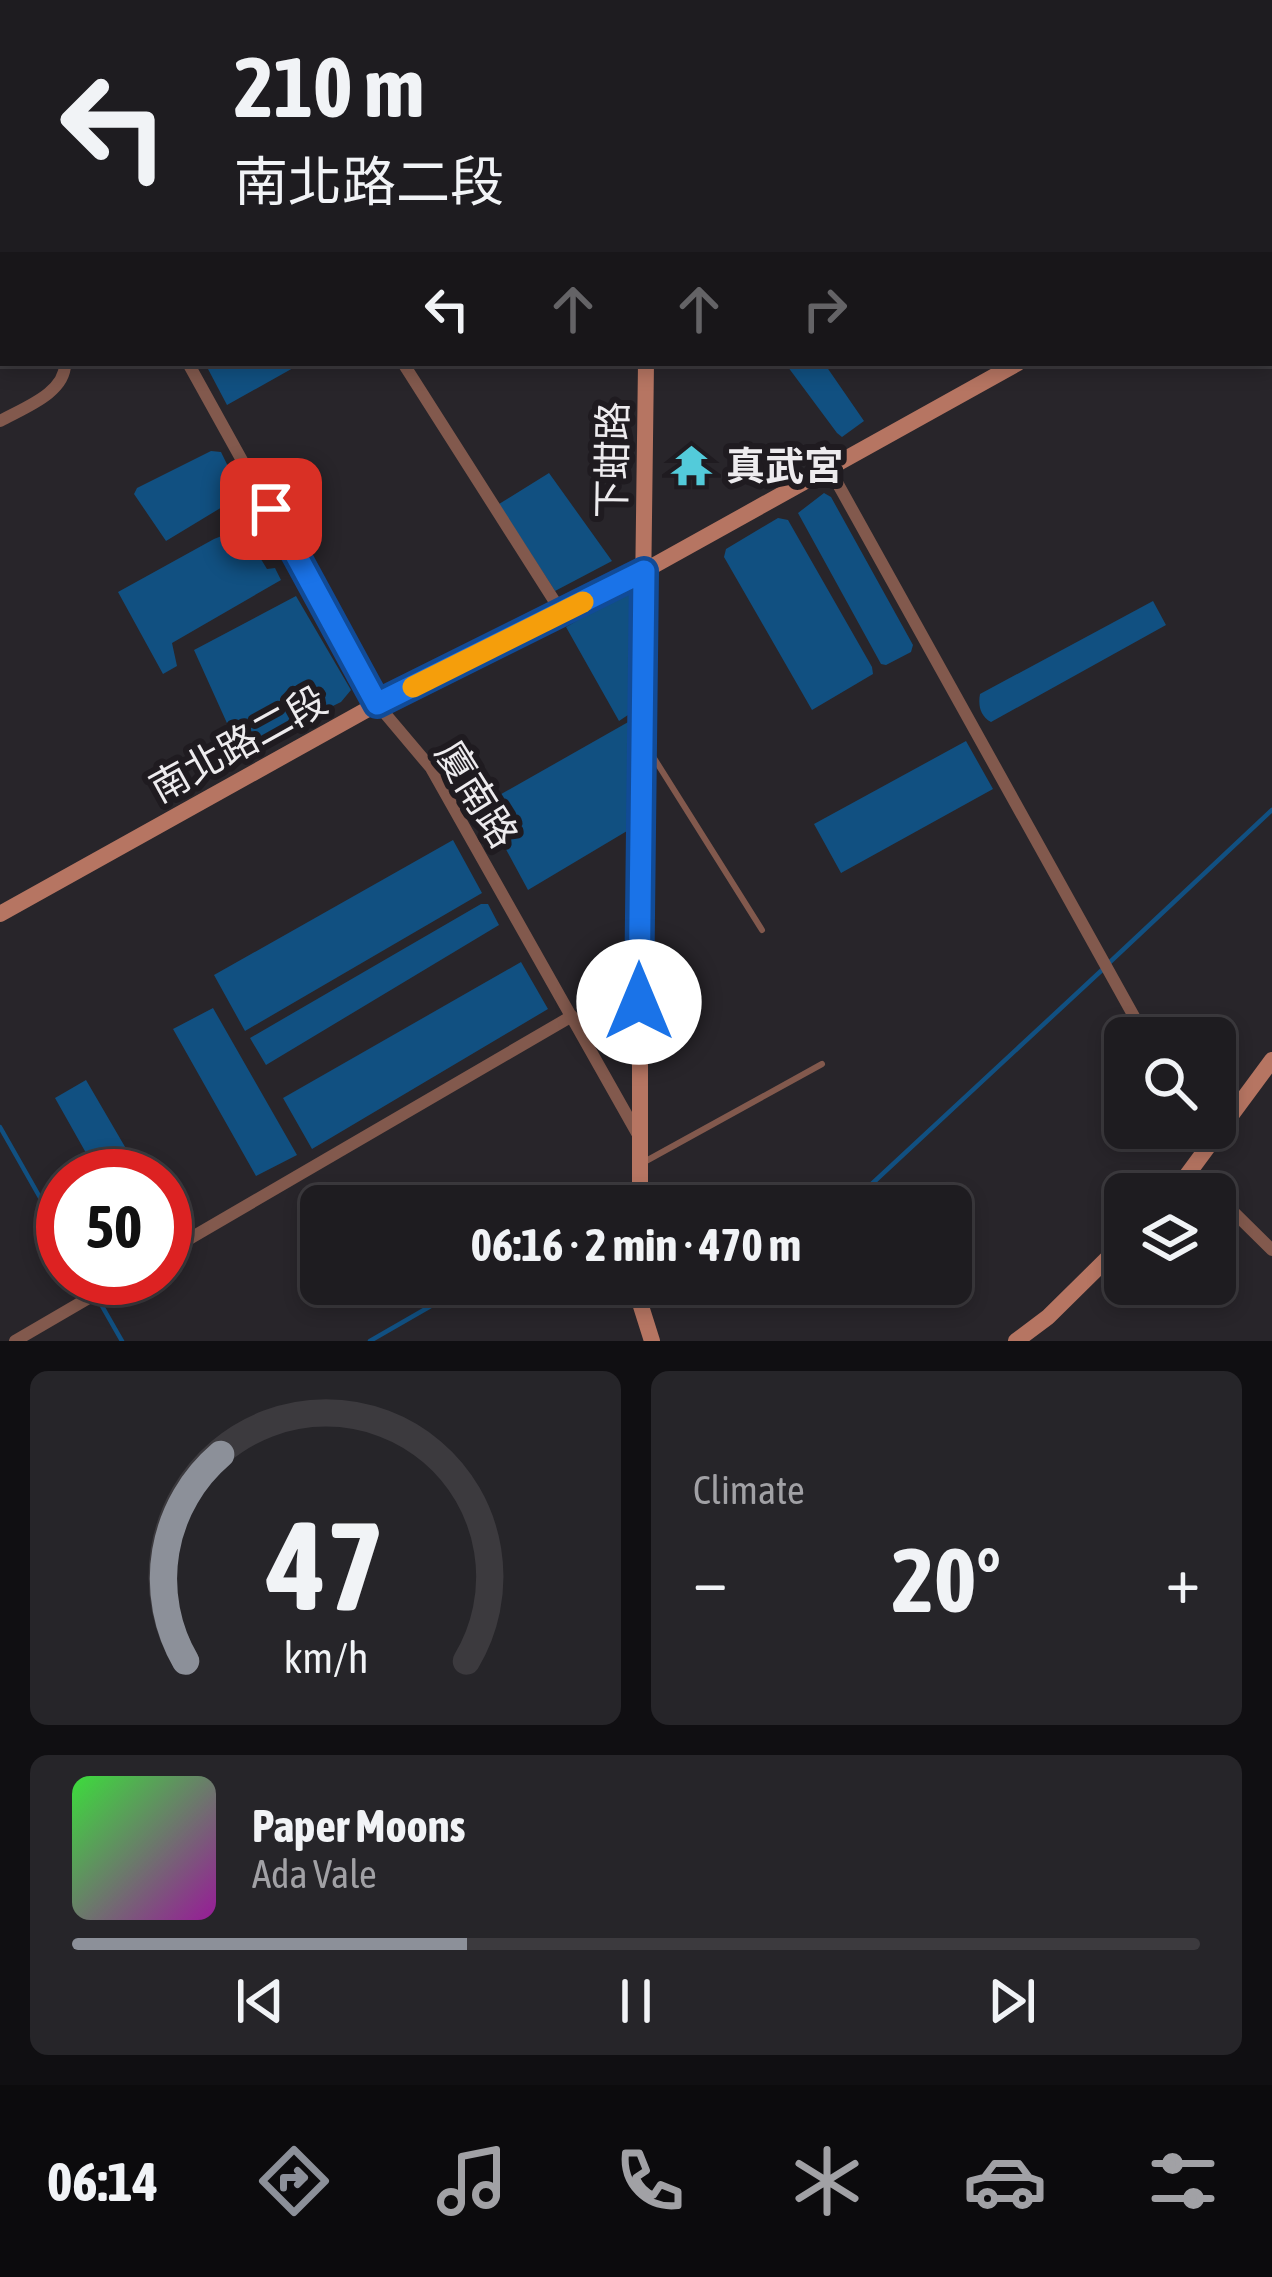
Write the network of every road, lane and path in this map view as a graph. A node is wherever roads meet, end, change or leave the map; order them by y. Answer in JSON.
{"nodes":[{"id":1,"x":65,"y":366,"type":"edge"},
{"id":2,"x":190,"y":366,"type":"edge"},
{"id":3,"x":406,"y":366,"type":"edge"},
{"id":4,"x":646,"y":366,"type":"edge"},
{"id":5,"x":1013,"y":366,"type":"edge"},
{"id":6,"x":0,"y":422,"type":"edge"},
{"id":7,"x":829,"y":468,"type":"junction"},
{"id":8,"x":644,"y":571,"type":"junction"},
{"id":9,"x":562,"y":613,"type":"junction"},
{"id":10,"x":377,"y":704,"type":"junction"},
{"id":11,"x":642,"y":739,"type":"junction"},
{"id":12,"x":0,"y":914,"type":"edge"},
{"id":13,"x":762,"y":930,"type":"dead end"},
{"id":14,"x":572,"y":1016,"type":"junction"},
{"id":15,"x":1134,"y":1017,"type":"edge"},
{"id":16,"x":1272,"y":1060,"type":"edge"},
{"id":17,"x":821,"y":1064,"type":"dead end"},
{"id":18,"x":1236,"y":1109,"type":"edge"},
{"id":19,"x":639,"y":1136,"type":"junction"},
{"id":20,"x":1206,"y":1149,"type":"edge"},
{"id":21,"x":639,"y":1165,"type":"junction"},
{"id":22,"x":1192,"y":1171,"type":"joint"},
{"id":23,"x":639,"y":1185,"type":"edge"},
{"id":24,"x":192,"y":1237,"type":"edge"},
{"id":25,"x":1272,"y":1250,"type":"edge"},
{"id":26,"x":1104,"y":1262,"type":"edge"},
{"id":27,"x":76,"y":1305,"type":"edge"},
{"id":28,"x":640,"y":1305,"type":"edge"},
{"id":29,"x":15,"y":1341,"type":"edge"},
{"id":30,"x":652,"y":1341,"type":"edge"},
{"id":31,"x":1016,"y":1341,"type":"edge"}],
"edges":[{"from":1,"to":6,"type":"street"},
{"from":2,"to":10,"type":"street","name":"廈南路"},
{"from":3,"to":9,"type":"street"},
{"from":4,"to":8,"type":"street","name":"下蚶路"},
{"from":5,"to":7,"type":"street","name":"南北路二段"},
{"from":7,"to":8,"type":"street","name":"南北路二段"},
{"from":7,"to":15,"type":"street"},
{"from":8,"to":9,"type":"street","name":"南北路二段"},
{"from":8,"to":11,"type":"street","name":"下蚶路"},
{"from":9,"to":10,"type":"street","name":"南北路二段"},
{"from":10,"to":12,"type":"street","name":"南北路二段"},
{"from":10,"to":14,"type":"street","name":"廈南路"},
{"from":11,"to":13,"type":"lane"},
{"from":11,"to":19,"type":"street","name":"下蚶路"},
{"from":14,"to":19,"type":"street","name":"廈南路"},
{"from":14,"to":24,"type":"street"},
{"from":16,"to":18,"type":"street"},
{"from":17,"to":21,"type":"lane"},
{"from":19,"to":21,"type":"street","name":"下蚶路"},
{"from":20,"to":22,"type":"street"},
{"from":21,"to":23,"type":"street","name":"下蚶路"},
{"from":22,"to":25,"type":"street"},
{"from":26,"to":31,"type":"street"},
{"from":27,"to":29,"type":"street"},
{"from":28,"to":30,"type":"street"}]}
